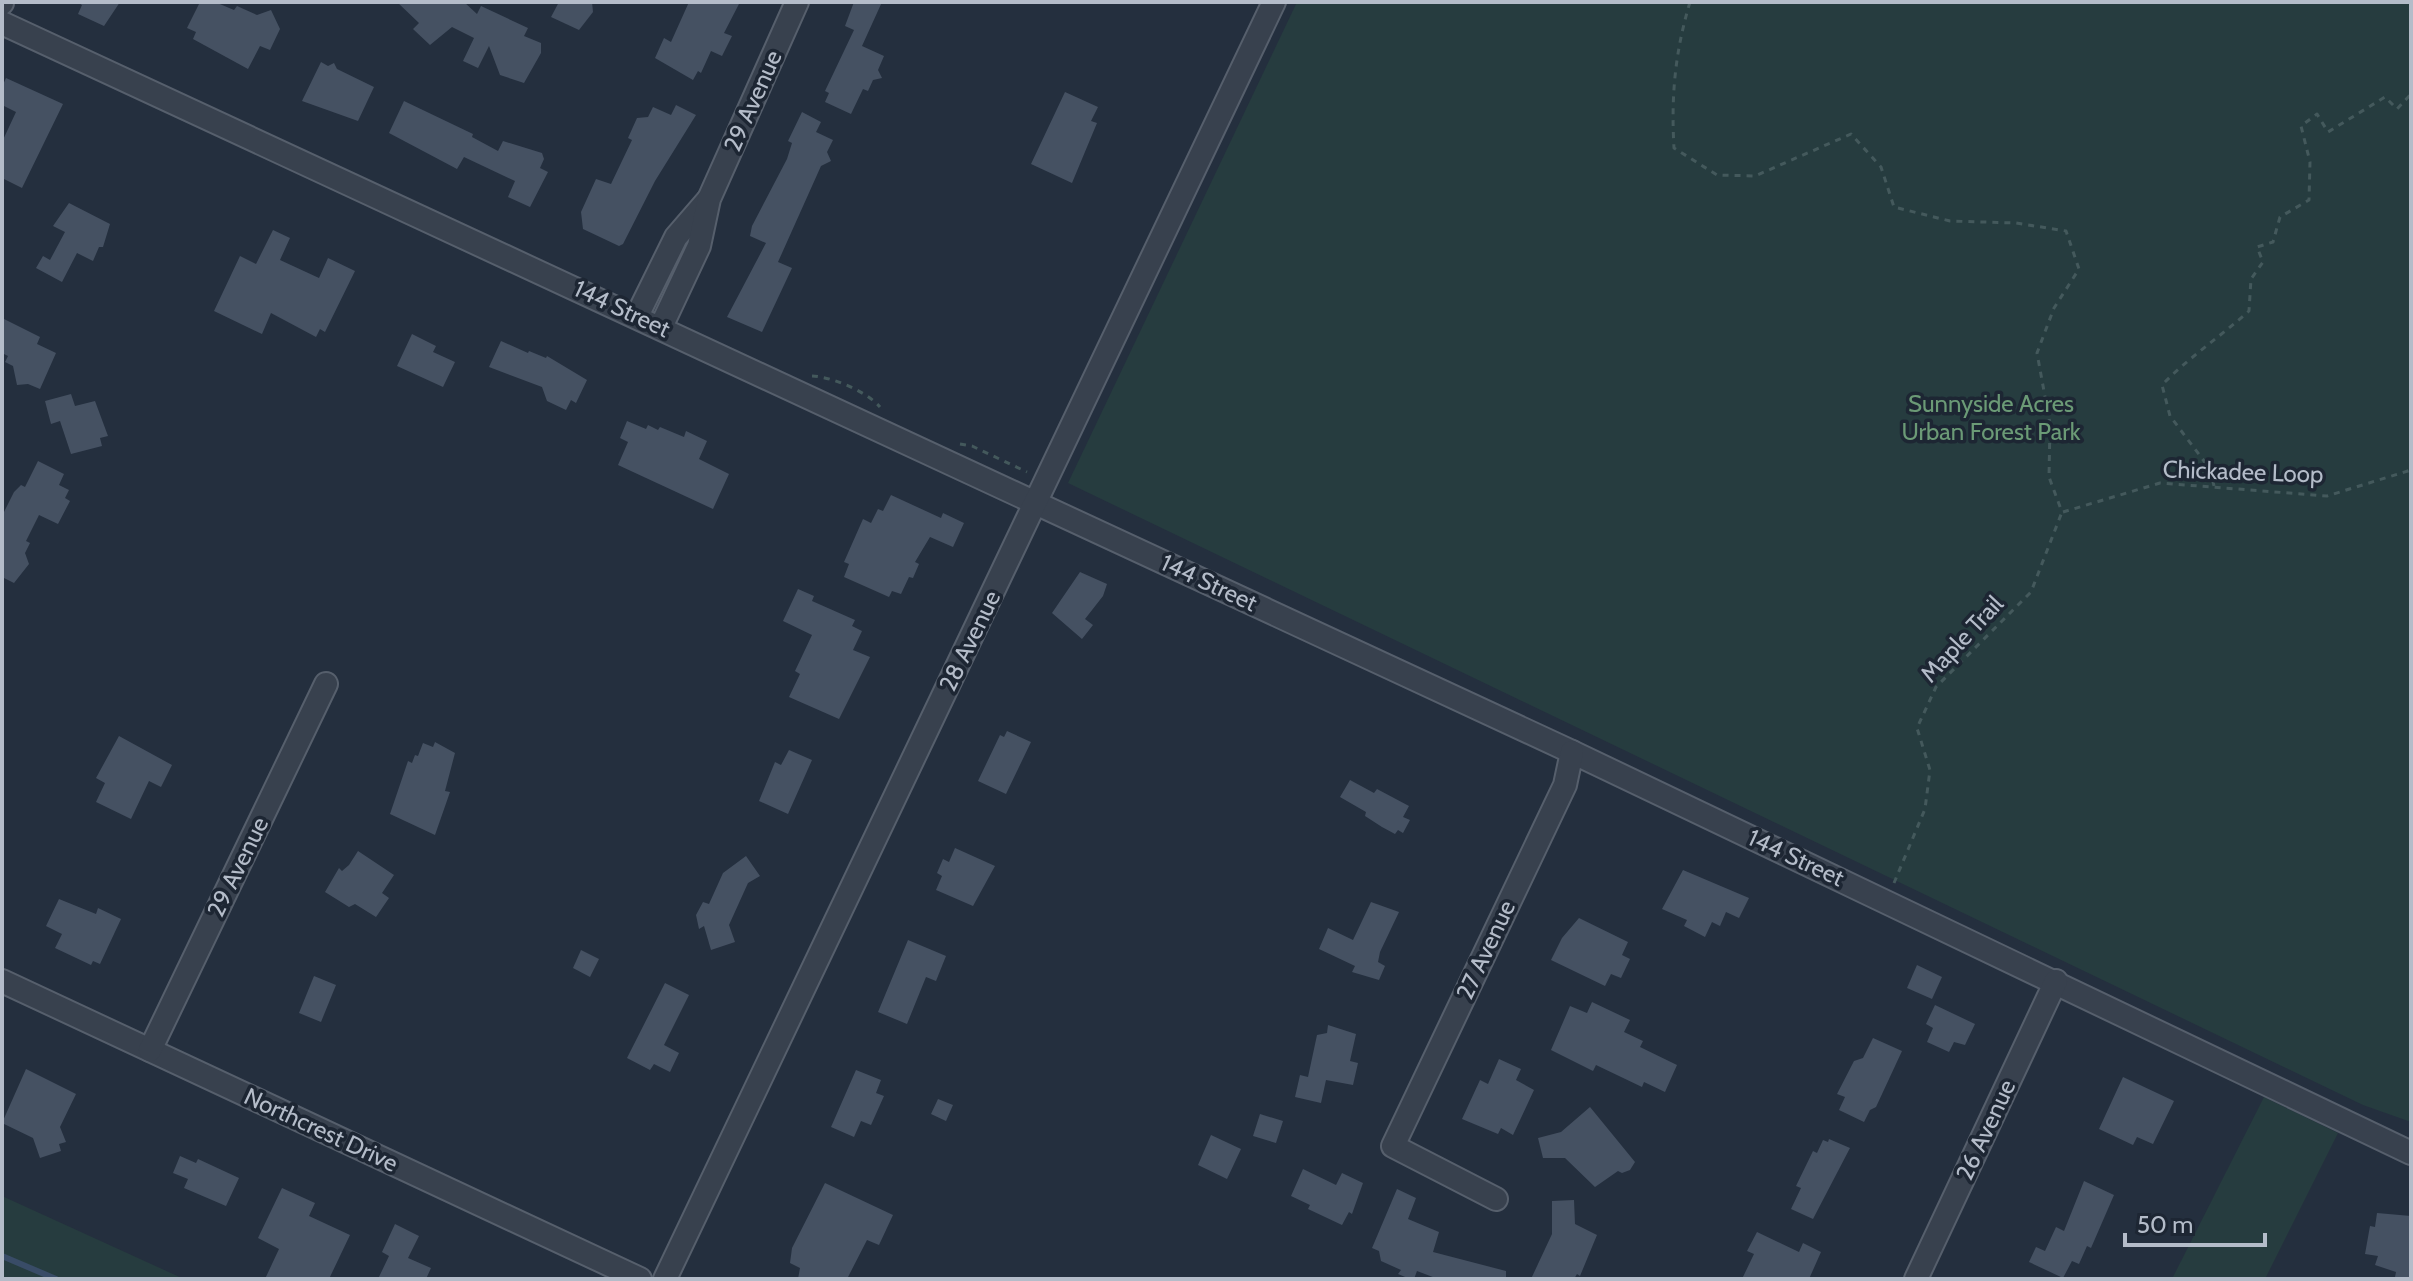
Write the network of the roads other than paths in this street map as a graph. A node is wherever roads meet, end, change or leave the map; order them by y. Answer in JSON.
{"nodes":[{"id":1,"x":797,"y":2,"type":"edge"},
{"id":2,"x":1274,"y":2,"type":"edge"},
{"id":3,"x":2,"y":23,"type":"edge"},
{"id":4,"x":709,"y":199,"type":"junction"},
{"id":5,"x":637,"y":316,"type":"junction"},
{"id":6,"x":661,"y":327,"type":"junction"},
{"id":7,"x":1037,"y":502,"type":"junction"},
{"id":8,"x":326,"y":684,"type":"dead end"},
{"id":9,"x":1572,"y":752,"type":"junction"},
{"id":10,"x":2,"y":981,"type":"edge"},
{"id":11,"x":2056,"y":981,"type":"junction"},
{"id":12,"x":150,"y":1050,"type":"junction"},
{"id":13,"x":2411,"y":1153,"type":"edge"},
{"id":14,"x":1496,"y":1199,"type":"dead end"},
{"id":15,"x":640,"y":1279,"type":"edge"},
{"id":16,"x":665,"y":1279,"type":"edge"},
{"id":17,"x":1916,"y":1279,"type":"edge"}],
"edges":[{"from":1,"to":4,"type":"street","name":"29 Avenue"},
{"from":2,"to":7,"type":"street","name":"28 Avenue"},
{"from":3,"to":5,"type":"street","name":"144 Street"},
{"from":4,"to":5,"type":"street","name":"29 Avenue"},
{"from":4,"to":6,"type":"street","name":"29 Avenue"},
{"from":5,"to":6,"type":"street","name":"144 Street"},
{"from":6,"to":7,"type":"street","name":"144 Street"},
{"from":7,"to":9,"type":"street","name":"144 Street"},
{"from":7,"to":16,"type":"street","name":"28 Avenue"},
{"from":8,"to":12,"type":"street","name":"29 Avenue"},
{"from":9,"to":11,"type":"street","name":"144 Street"},
{"from":9,"to":14,"type":"street","name":"27 Avenue"},
{"from":10,"to":12,"type":"street","name":"Northcrest Drive"},
{"from":11,"to":13,"type":"street","name":"144 Street"},
{"from":11,"to":17,"type":"street","name":"26 Avenue"},
{"from":12,"to":15,"type":"street","name":"Northcrest Drive"}]}
